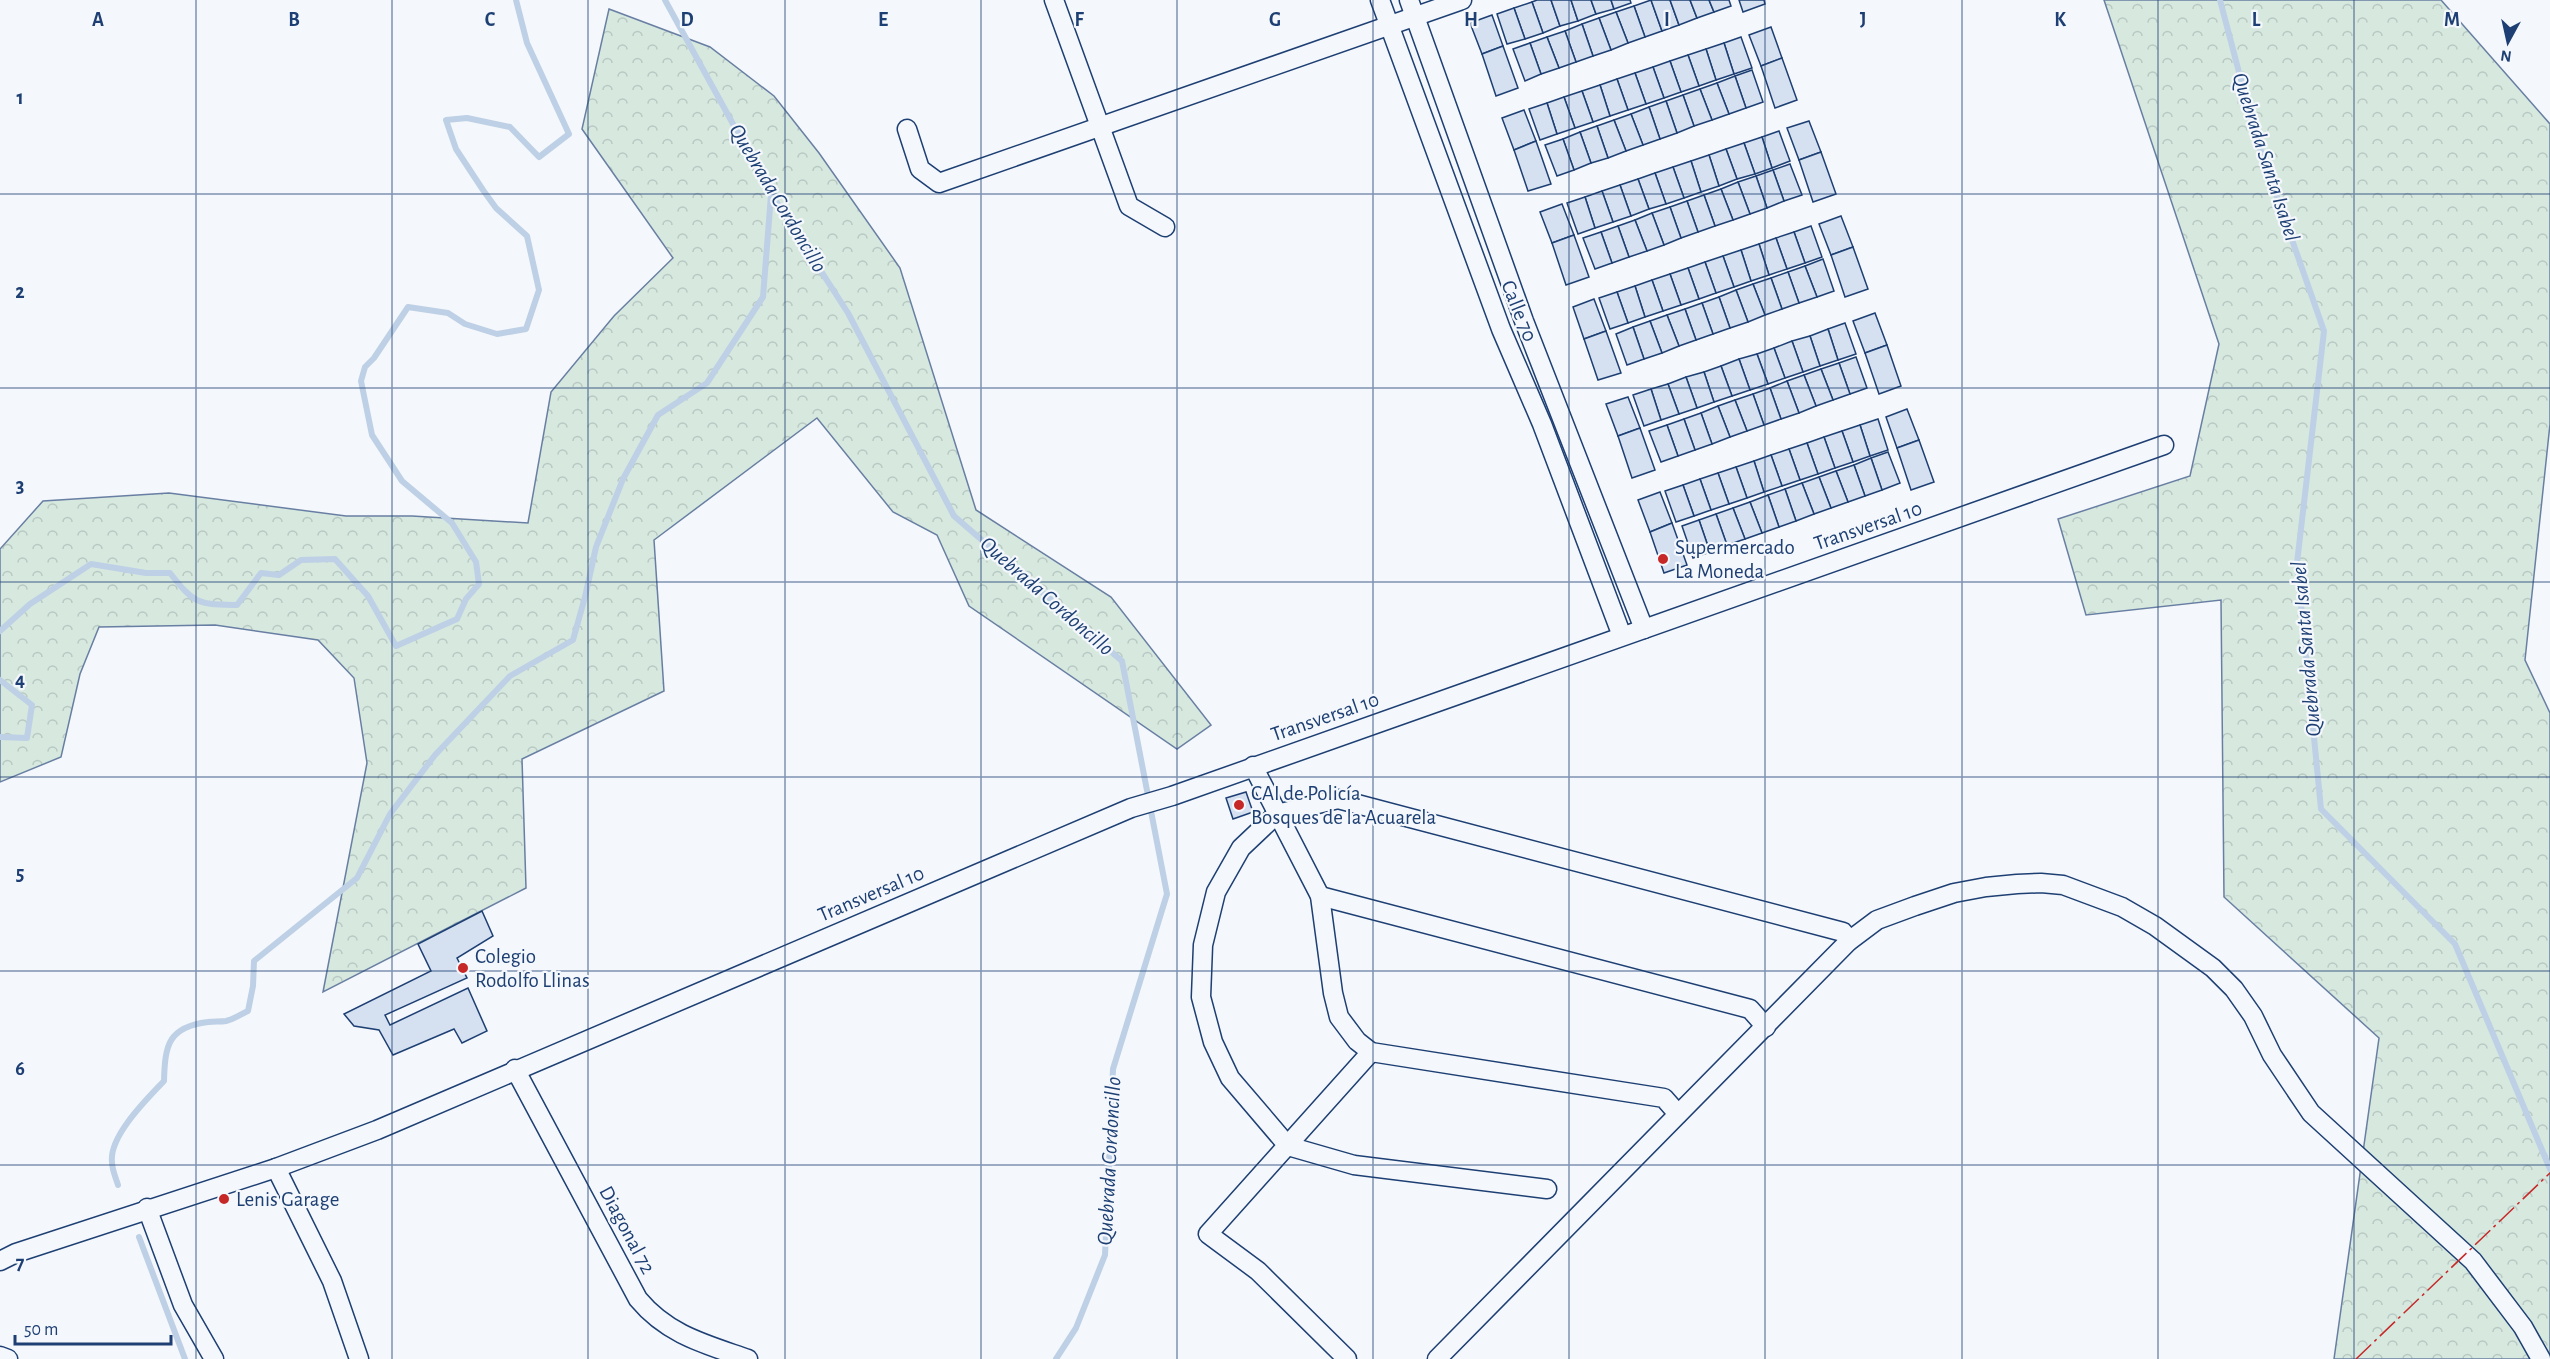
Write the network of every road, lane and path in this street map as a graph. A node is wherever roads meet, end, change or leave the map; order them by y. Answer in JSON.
{"nodes":[{"id":1,"x":1054,"y":0,"type":"edge"},
{"id":2,"x":1380,"y":0,"type":"edge"},
{"id":3,"x":1462,"y":0,"type":"edge"},
{"id":4,"x":1412,"y":9,"type":"edge"},
{"id":5,"x":1389,"y":26,"type":"junction"},
{"id":6,"x":1100,"y":128,"type":"junction"},
{"id":7,"x":907,"y":129,"type":"dead end"},
{"id":8,"x":1166,"y":227,"type":"dead end"},
{"id":9,"x":2164,"y":445,"type":"dead end"},
{"id":10,"x":1644,"y":629,"type":"junction"},
{"id":11,"x":1622,"y":636,"type":"junction"},
{"id":12,"x":1253,"y":766,"type":"junction"},
{"id":13,"x":1277,"y":814,"type":"junction"},
{"id":14,"x":1320,"y":896,"type":"junction"},
{"id":15,"x":1849,"y":941,"type":"junction"},
{"id":16,"x":1766,"y":1026,"type":"junction"},
{"id":17,"x":1371,"y":1052,"type":"junction"},
{"id":18,"x":515,"y":1070,"type":"junction"},
{"id":19,"x":1678,"y":1114,"type":"junction"},
{"id":20,"x":1288,"y":1146,"type":"junction"},
{"id":21,"x":276,"y":1168,"type":"junction"},
{"id":22,"x":1547,"y":1189,"type":"dead end"},
{"id":23,"x":147,"y":1208,"type":"junction"},
{"id":24,"x":0,"y":1262,"type":"edge"},
{"id":25,"x":0,"y":1356,"type":"edge"},
{"id":26,"x":8,"y":1359,"type":"edge"},
{"id":27,"x":214,"y":1359,"type":"edge"},
{"id":28,"x":359,"y":1359,"type":"edge"},
{"id":29,"x":748,"y":1359,"type":"edge"},
{"id":30,"x":1347,"y":1359,"type":"edge"},
{"id":31,"x":1437,"y":1359,"type":"edge"},
{"id":32,"x":2541,"y":1359,"type":"edge"}],
"edges":[{"from":1,"to":6,"type":"street"},
{"from":2,"to":5,"type":"street","name":"Calle 70"},
{"from":3,"to":4,"type":"street"},
{"from":4,"to":5,"type":"street"},
{"from":4,"to":10,"type":"street","name":"Calle 70"},
{"from":5,"to":6,"type":"street"},
{"from":5,"to":11,"type":"street","name":"Calle 70"},
{"from":6,"to":7,"type":"street"},
{"from":6,"to":8,"type":"street"},
{"from":9,"to":10,"type":"street","name":"Transversal 10"},
{"from":10,"to":11,"type":"street","name":"Transversal 10"},
{"from":11,"to":12,"type":"street","name":"Transversal 10"},
{"from":12,"to":13,"type":"street"},
{"from":12,"to":18,"type":"street","name":"Transversal 10"},
{"from":13,"to":14,"type":"street"},
{"from":13,"to":15,"type":"street"},
{"from":13,"to":20,"type":"street"},
{"from":14,"to":16,"type":"street"},
{"from":14,"to":17,"type":"street"},
{"from":15,"to":16,"type":"street"},
{"from":15,"to":32,"type":"street"},
{"from":16,"to":19,"type":"street"},
{"from":17,"to":19,"type":"street"},
{"from":17,"to":20,"type":"street"},
{"from":18,"to":21,"type":"street","name":"Transversal 10"},
{"from":18,"to":29,"type":"street","name":"Diagonal 72"},
{"from":19,"to":31,"type":"street"},
{"from":20,"to":22,"type":"street"},
{"from":20,"to":30,"type":"street"},
{"from":21,"to":23,"type":"street","name":"Transversal 10"},
{"from":21,"to":28,"type":"street"},
{"from":23,"to":24,"type":"street","name":"Transversal 10"},
{"from":23,"to":27,"type":"street"},
{"from":25,"to":26,"type":"street"}]}
